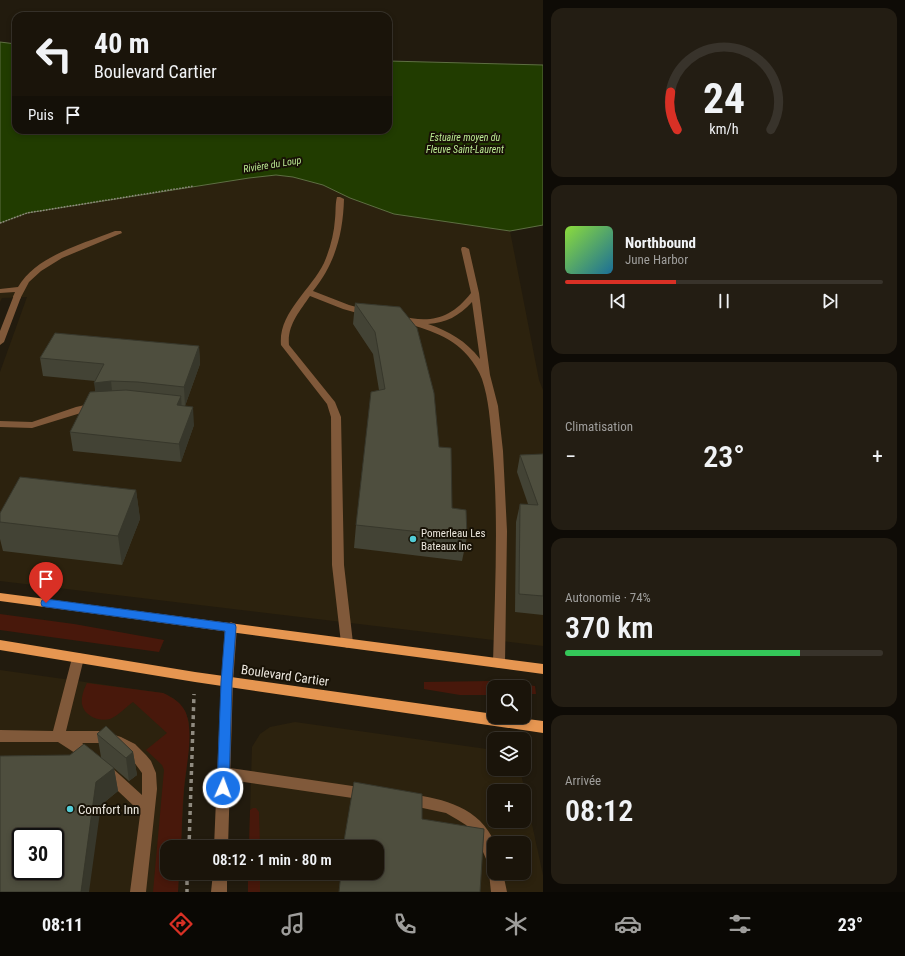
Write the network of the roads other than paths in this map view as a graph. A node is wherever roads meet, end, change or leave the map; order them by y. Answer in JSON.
{"nodes":[{"id":1,"x":340,"y":199,"type":"dead end"},
{"id":2,"x":118,"y":233,"type":"dead end"},
{"id":3,"x":465,"y":249,"type":"dead end"},
{"id":4,"x":0,"y":291,"type":"edge"},
{"id":5,"x":308,"y":292,"type":"junction"},
{"id":6,"x":19,"y":293,"type":"junction"},
{"id":7,"x":475,"y":293,"type":"junction"},
{"id":8,"x":374,"y":315,"type":"edge"},
{"id":9,"x":387,"y":317,"type":"edge"},
{"id":10,"x":406,"y":320,"type":"junction"},
{"id":11,"x":0,"y":342,"type":"edge"},
{"id":12,"x":486,"y":379,"type":"junction"},
{"id":13,"x":101,"y":405,"type":"edge"},
{"id":14,"x":0,"y":424,"type":"edge"},
{"id":15,"x":0,"y":597,"type":"edge"},
{"id":16,"x":231,"y":627,"type":"junction"},
{"id":17,"x":347,"y":643,"type":"junction"},
{"id":18,"x":0,"y":645,"type":"edge"},
{"id":19,"x":78,"y":658,"type":"junction"},
{"id":20,"x":499,"y":663,"type":"junction"},
{"id":21,"x":543,"y":669,"type":"edge"},
{"id":22,"x":227,"y":682,"type":"junction"},
{"id":23,"x":543,"y":727,"type":"edge"},
{"id":24,"x":0,"y":736,"type":"edge"},
{"id":25,"x":58,"y":736,"type":"junction"},
{"id":26,"x":223,"y":773,"type":"junction"},
{"id":27,"x":379,"y":796,"type":"edge"},
{"id":28,"x":394,"y":798,"type":"edge"},
{"id":29,"x":147,"y":815,"type":"junction"},
{"id":30,"x":221,"y":840,"type":"edge"},
{"id":31,"x":487,"y":841,"type":"edge"},
{"id":32,"x":220,"y":880,"type":"edge"},
{"id":33,"x":497,"y":880,"type":"edge"},
{"id":34,"x":138,"y":892,"type":"edge"},
{"id":35,"x":219,"y":892,"type":"edge"},
{"id":36,"x":499,"y":892,"type":"edge"}],
"edges":[{"from":1,"to":5,"type":"street"},
{"from":2,"to":6,"type":"street"},
{"from":3,"to":7,"type":"street"},
{"from":4,"to":6,"type":"street"},
{"from":5,"to":8,"type":"street"},
{"from":5,"to":17,"type":"street"},
{"from":6,"to":11,"type":"street"},
{"from":7,"to":10,"type":"street"},
{"from":7,"to":12,"type":"street"},
{"from":9,"to":10,"type":"street"},
{"from":10,"to":12,"type":"street"},
{"from":12,"to":20,"type":"street"},
{"from":13,"to":14,"type":"street"},
{"from":15,"to":16,"type":"main road"},
{"from":16,"to":17,"type":"main road"},
{"from":16,"to":22,"type":"street"},
{"from":17,"to":20,"type":"main road"},
{"from":18,"to":19,"type":"main road","name":"Boulevard Cartier"},
{"from":19,"to":22,"type":"main road","name":"Boulevard Cartier"},
{"from":19,"to":25,"type":"street"},
{"from":20,"to":21,"type":"main road"},
{"from":22,"to":23,"type":"main road","name":"Boulevard Cartier"},
{"from":22,"to":26,"type":"street"},
{"from":24,"to":25,"type":"street"},
{"from":25,"to":29,"type":"street"},
{"from":25,"to":29,"type":"street"},
{"from":26,"to":27,"type":"street"},
{"from":26,"to":30,"type":"street"},
{"from":28,"to":31,"type":"street"},
{"from":29,"to":34,"type":"street"},
{"from":32,"to":35,"type":"street"},
{"from":33,"to":36,"type":"street"}]}
